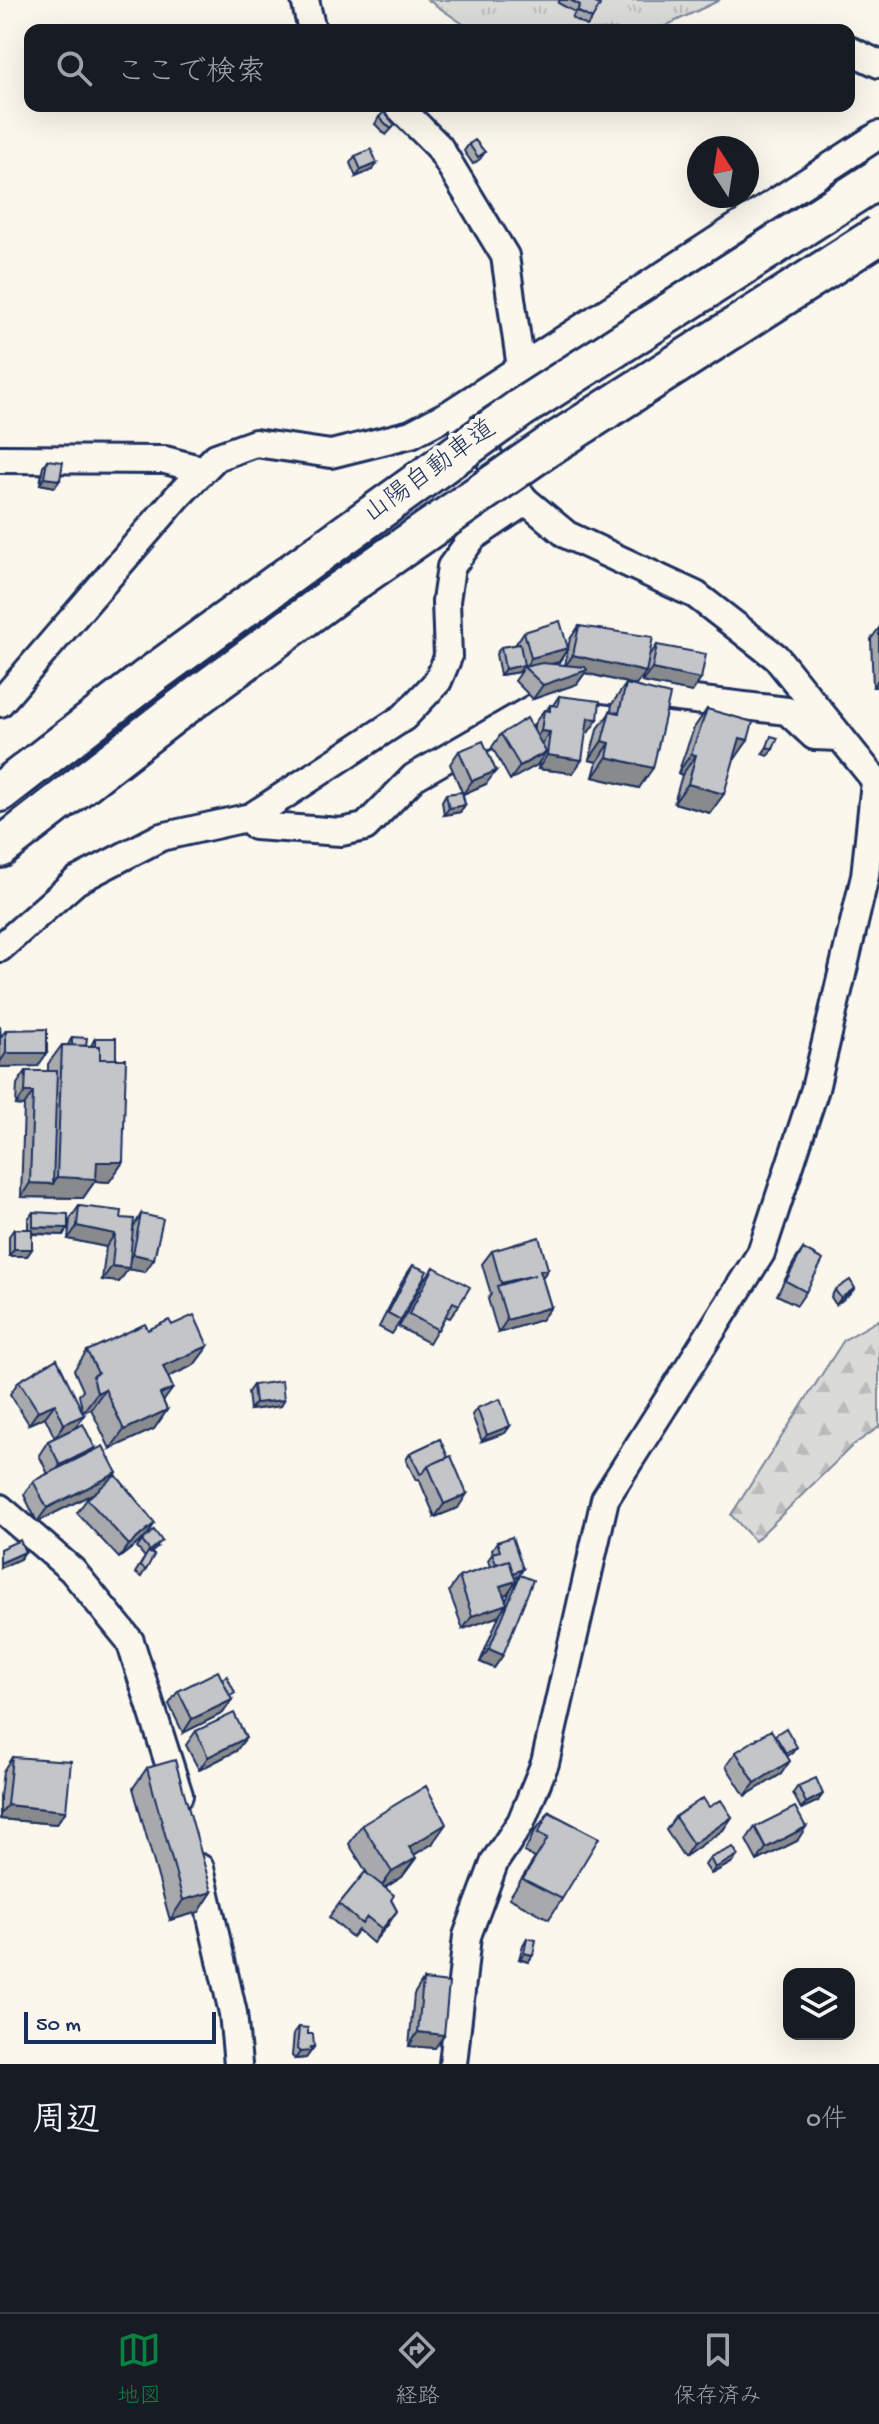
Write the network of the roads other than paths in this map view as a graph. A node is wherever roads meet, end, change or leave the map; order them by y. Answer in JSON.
{"nodes":[{"id":1,"x":305,"y":0,"type":"edge"},
{"id":2,"x":311,"y":24,"type":"edge"},
{"id":3,"x":855,"y":53,"type":"edge"},
{"id":4,"x":879,"y":64,"type":"edge"},
{"id":5,"x":404,"y":112,"type":"edge"},
{"id":6,"x":879,"y":135,"type":"edge"},
{"id":7,"x":879,"y":178,"type":"edge"},
{"id":8,"x":879,"y":235,"type":"edge"},
{"id":9,"x":521,"y":368,"type":"junction"},
{"id":10,"x":451,"y":413,"type":"junction"},
{"id":11,"x":0,"y":459,"type":"edge"},
{"id":12,"x":203,"y":470,"type":"junction"},
{"id":13,"x":526,"y":501,"type":"junction"},
{"id":14,"x":0,"y":703,"type":"edge"},
{"id":15,"x":840,"y":737,"type":"junction"},
{"id":16,"x":877,"y":784,"type":"edge"},
{"id":17,"x":0,"y":792,"type":"edge"},
{"id":18,"x":251,"y":817,"type":"junction"},
{"id":19,"x":0,"y":848,"type":"edge"},
{"id":20,"x":0,"y":948,"type":"edge"},
{"id":21,"x":0,"y":1508,"type":"edge"},
{"id":22,"x":238,"y":2064,"type":"edge"},
{"id":23,"x":453,"y":2064,"type":"edge"}],
"edges":[{"from":1,"to":2,"type":"street"},
{"from":3,"to":4,"type":"street"},
{"from":5,"to":9,"type":"street"},
{"from":6,"to":9,"type":"street"},
{"from":7,"to":17,"type":"highway","name":"山陽自動車道","bridge":true},
{"from":8,"to":19,"type":"highway","name":"山陽自動車道","bridge":true},
{"from":9,"to":10,"type":"street"},
{"from":10,"to":12,"type":"street"},
{"from":10,"to":13,"type":"street"},
{"from":11,"to":12,"type":"street"},
{"from":12,"to":14,"type":"street"},
{"from":13,"to":15,"type":"street"},
{"from":13,"to":18,"type":"street"},
{"from":15,"to":16,"type":"street"},
{"from":15,"to":18,"type":"street"},
{"from":16,"to":23,"type":"street"},
{"from":18,"to":20,"type":"street"},
{"from":21,"to":22,"type":"street"}]}
